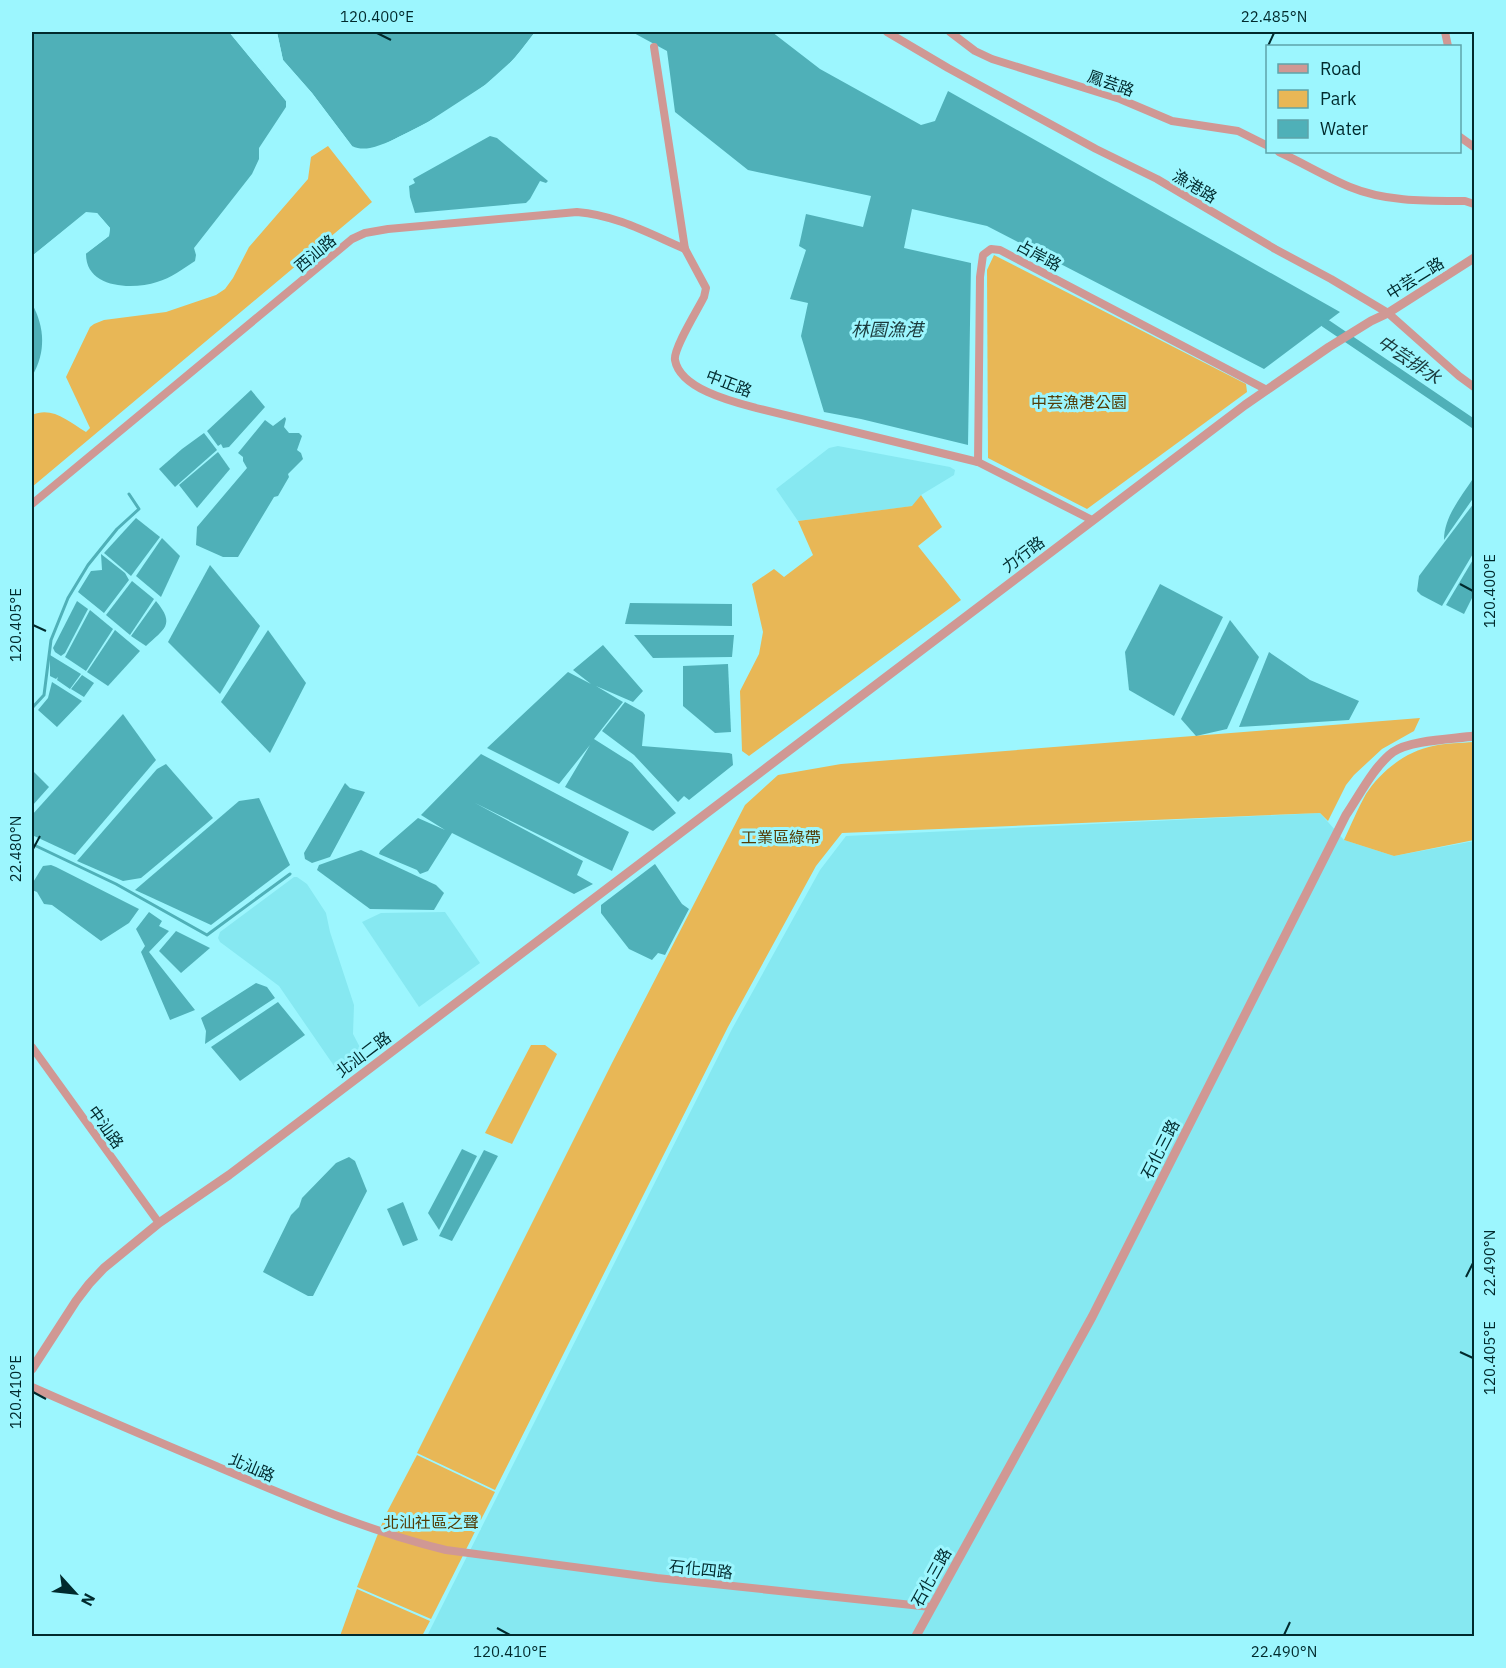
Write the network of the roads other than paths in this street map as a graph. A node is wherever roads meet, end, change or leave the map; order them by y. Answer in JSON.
{"nodes":[{"id":1,"x":887,"y":32,"type":"edge"},
{"id":2,"x":950,"y":32,"type":"edge"},
{"id":3,"x":654,"y":48,"type":"dead end"},
{"id":4,"x":1461,"y":138,"type":"edge"},
{"id":5,"x":1266,"y":145,"type":"edge"},
{"id":6,"x":1474,"y":147,"type":"edge"},
{"id":7,"x":1281,"y":153,"type":"edge"},
{"id":8,"x":1474,"y":204,"type":"edge"},
{"id":9,"x":685,"y":249,"type":"junction"},
{"id":10,"x":1474,"y":258,"type":"edge"},
{"id":11,"x":1388,"y":313,"type":"junction"},
{"id":12,"x":1329,"y":347,"type":"joint"},
{"id":13,"x":1474,"y":387,"type":"edge"},
{"id":14,"x":1267,"y":390,"type":"junction"},
{"id":15,"x":978,"y":462,"type":"junction"},
{"id":16,"x":32,"y":504,"type":"edge"},
{"id":17,"x":1092,"y":520,"type":"junction"},
{"id":18,"x":1474,"y":736,"type":"edge"},
{"id":19,"x":738,"y":788,"type":"joint"},
{"id":20,"x":32,"y":1047,"type":"edge"},
{"id":21,"x":159,"y":1223,"type":"junction"},
{"id":22,"x":32,"y":1369,"type":"edge"},
{"id":23,"x":32,"y":1387,"type":"edge"},
{"id":24,"x":468,"y":1552,"type":"joint"},
{"id":25,"x":931,"y":1607,"type":"junction"},
{"id":26,"x":916,"y":1636,"type":"edge"}],
"edges":[{"from":1,"to":11,"type":"street","name":"漁港路"},
{"from":2,"to":5,"type":"street","name":"鳳芸路"},
{"from":3,"to":9,"type":"street","name":"中正路"},
{"from":4,"to":6,"type":"street"},
{"from":7,"to":8,"type":"street"},
{"from":9,"to":15,"type":"street","name":"中正路"},
{"from":9,"to":16,"type":"street","name":"西汕路"},
{"from":10,"to":11,"type":"street","name":"中芸二路"},
{"from":11,"to":12,"type":"street","name":"中芸二路"},
{"from":11,"to":13,"type":"street","name":"漁港路"},
{"from":12,"to":14,"type":"street","name":"力行路"},
{"from":14,"to":15,"type":"street","name":"占岸路"},
{"from":14,"to":17,"type":"street","name":"力行路"},
{"from":15,"to":17,"type":"street","name":"中正路"},
{"from":17,"to":19,"type":"street","name":"力行路"},
{"from":18,"to":25,"type":"street","name":"石化三路"},
{"from":19,"to":21,"type":"street","name":"北汕二路"},
{"from":20,"to":21,"type":"street","name":"中汕路"},
{"from":21,"to":22,"type":"street","name":"北汕二路"},
{"from":23,"to":24,"type":"street","name":"北汕路"},
{"from":24,"to":25,"type":"street","name":"石化四路"},
{"from":25,"to":26,"type":"street","name":"石化三路"}]}
